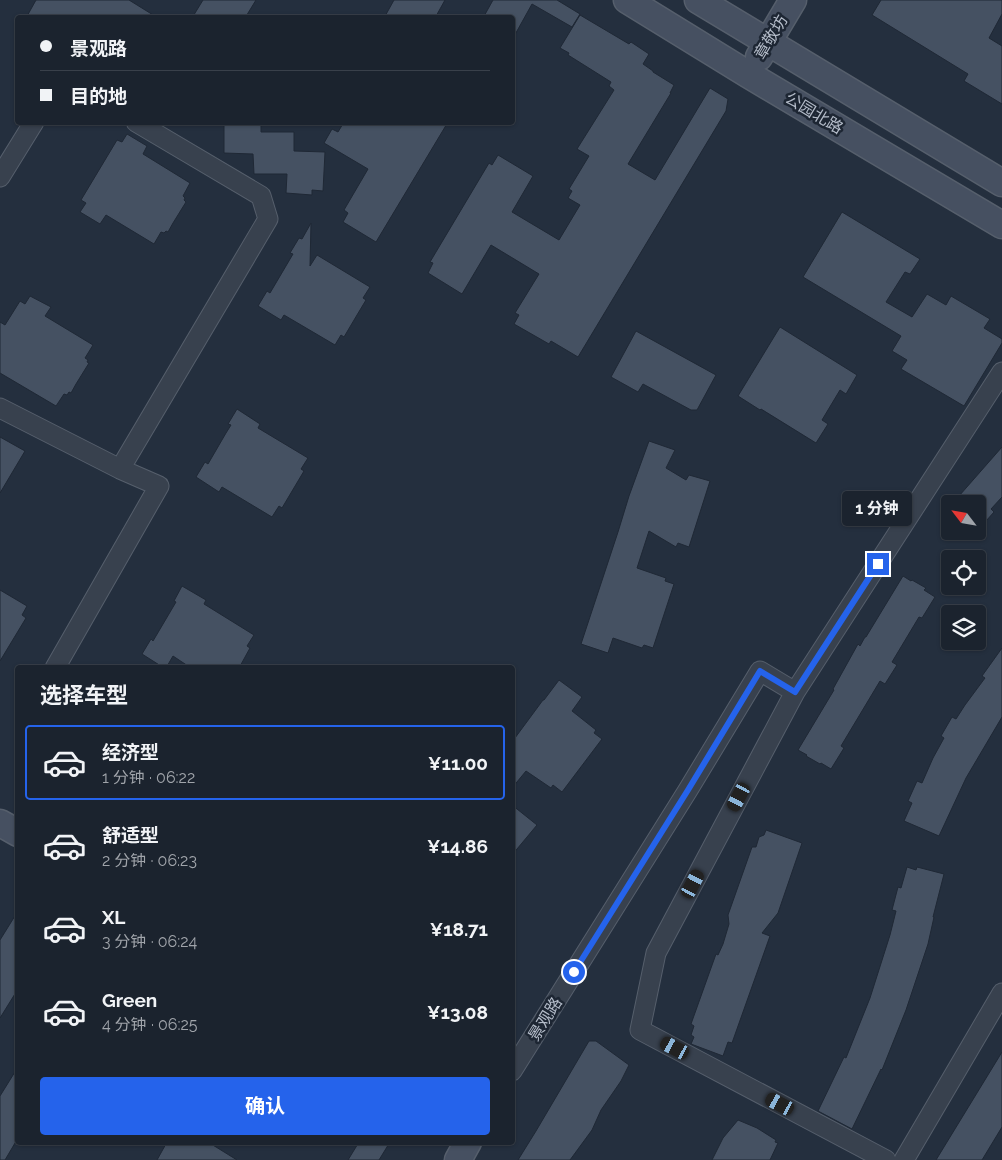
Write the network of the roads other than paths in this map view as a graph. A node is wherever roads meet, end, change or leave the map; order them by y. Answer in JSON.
{"nodes":[{"id":1,"x":627,"y":0,"type":"edge"},
{"id":2,"x":698,"y":0,"type":"edge"},
{"id":3,"x":794,"y":0,"type":"edge"},
{"id":4,"x":768,"y":43,"type":"junction"},
{"id":5,"x":749,"y":75,"type":"junction"},
{"id":6,"x":32,"y":125,"type":"edge"},
{"id":7,"x":141,"y":125,"type":"edge"},
{"id":8,"x":0,"y":177,"type":"edge"},
{"id":9,"x":1002,"y":183,"type":"edge"},
{"id":10,"x":1002,"y":224,"type":"edge"},
{"id":11,"x":1002,"y":372,"type":"edge"},
{"id":12,"x":0,"y":408,"type":"edge"},
{"id":13,"x":120,"y":469,"type":"junction"},
{"id":14,"x":57,"y":665,"type":"edge"},
{"id":15,"x":795,"y":692,"type":"junction"},
{"id":16,"x":0,"y":823,"type":"edge"},
{"id":17,"x":15,"y":831,"type":"edge"},
{"id":18,"x":1002,"y":993,"type":"edge"},
{"id":19,"x":515,"y":1066,"type":"edge"},
{"id":20,"x":466,"y":1145,"type":"edge"},
{"id":21,"x":458,"y":1160,"type":"edge"},
{"id":22,"x":886,"y":1160,"type":"edge"},
{"id":23,"x":904,"y":1160,"type":"edge"}],
"edges":[{"from":1,"to":5,"type":"main road","name":"公园北路"},
{"from":2,"to":4,"type":"main road"},
{"from":3,"to":4,"type":"main road","name":"章敬坊"},
{"from":4,"to":5,"type":"main road","name":"章敬坊"},
{"from":4,"to":9,"type":"main road"},
{"from":5,"to":10,"type":"main road","name":"公园北路"},
{"from":6,"to":8,"type":"street"},
{"from":7,"to":13,"type":"street"},
{"from":11,"to":15,"type":"street"},
{"from":12,"to":13,"type":"street"},
{"from":13,"to":14,"type":"street"},
{"from":15,"to":19,"type":"street","name":"景观路"},
{"from":15,"to":22,"type":"street"},
{"from":16,"to":17,"type":"main road"},
{"from":18,"to":23,"type":"street"},
{"from":20,"to":21,"type":"main road"}]}
